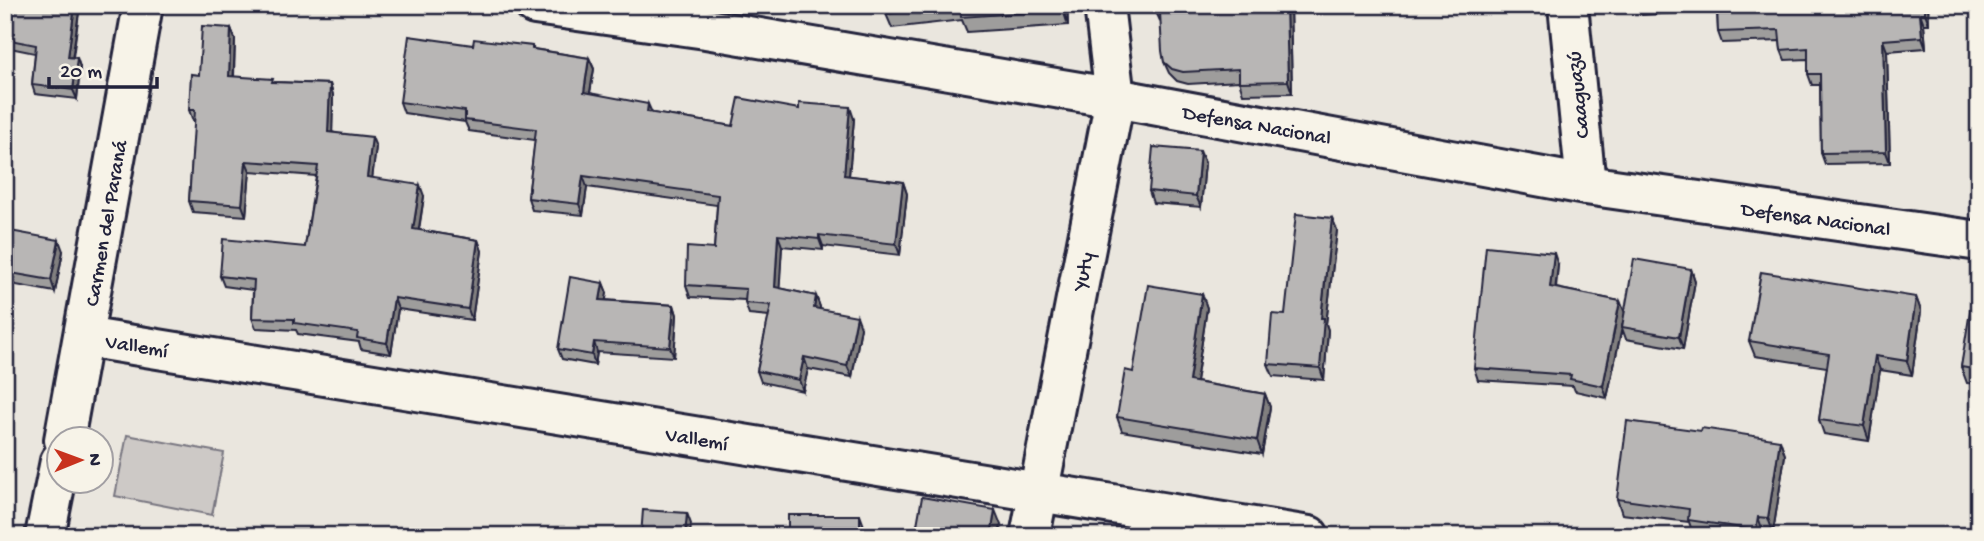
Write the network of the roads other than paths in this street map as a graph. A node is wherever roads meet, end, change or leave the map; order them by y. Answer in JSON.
{"nodes":[{"id":1,"x":143,"y":5,"type":"edge"},
{"id":2,"x":536,"y":5,"type":"edge"},
{"id":3,"x":1104,"y":5,"type":"edge"},
{"id":4,"x":1568,"y":5,"type":"edge"},
{"id":5,"x":704,"y":17,"type":"edge"},
{"id":6,"x":1115,"y":98,"type":"junction"},
{"id":7,"x":1586,"y":185,"type":"junction"},
{"id":8,"x":1979,"y":241,"type":"edge"},
{"id":9,"x":85,"y":337,"type":"junction"},
{"id":10,"x":67,"y":426,"type":"edge"},
{"id":11,"x":1038,"y":494,"type":"junction"},
{"id":12,"x":53,"y":496,"type":"edge"},
{"id":13,"x":44,"y":536,"type":"edge"},
{"id":14,"x":1030,"y":536,"type":"edge"},
{"id":15,"x":1309,"y":536,"type":"edge"}],
"edges":[{"from":1,"to":9,"type":"street","name":"Carmen del Paraná"},
{"from":2,"to":5,"type":"street","name":"Defensa Nacional"},
{"from":3,"to":6,"type":"street","name":"Yuty"},
{"from":4,"to":7,"type":"street","name":"Caaguazú"},
{"from":5,"to":6,"type":"street","name":"Defensa Nacional"},
{"from":6,"to":7,"type":"street","name":"Defensa Nacional"},
{"from":6,"to":11,"type":"street","name":"Yuty"},
{"from":7,"to":8,"type":"street","name":"Defensa Nacional"},
{"from":9,"to":10,"type":"street","name":"Carmen del Paraná"},
{"from":9,"to":11,"type":"street","name":"Vallemí"},
{"from":11,"to":14,"type":"street","name":"Yuty"},
{"from":11,"to":15,"type":"street","name":"Vallemí"},
{"from":12,"to":13,"type":"street"}]}
